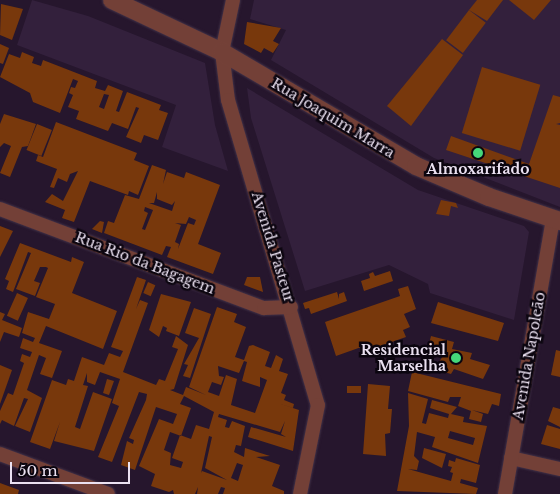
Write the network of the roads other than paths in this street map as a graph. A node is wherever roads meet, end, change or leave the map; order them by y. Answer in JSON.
{"nodes":[{"id":1,"x":112,"y":0,"type":"edge"},
{"id":2,"x":232,"y":0,"type":"edge"},
{"id":3,"x":222,"y":52,"type":"junction"},
{"id":4,"x":0,"y":209,"type":"edge"},
{"id":5,"x":556,"y":220,"type":"edge"},
{"id":6,"x":291,"y":308,"type":"junction"},
{"id":7,"x":0,"y":454,"type":"edge"},
{"id":8,"x":511,"y":458,"type":"junction"},
{"id":9,"x":560,"y":469,"type":"edge"},
{"id":10,"x":108,"y":494,"type":"edge"},
{"id":11,"x":300,"y":494,"type":"edge"},
{"id":12,"x":505,"y":494,"type":"edge"}],
"edges":[{"from":1,"to":3,"type":"street","name":"Rua Joaquim Marra"},
{"from":2,"to":3,"type":"street","name":"Avenida Pasteur"},
{"from":3,"to":5,"type":"street","name":"Rua Joaquim Marra"},
{"from":3,"to":6,"type":"street","name":"Avenida Pasteur"},
{"from":4,"to":6,"type":"street","name":"Rua Rio da Bagagem"},
{"from":5,"to":8,"type":"street","name":"Avenida Napoleão"},
{"from":6,"to":11,"type":"street","name":"Avenida Pasteur"},
{"from":7,"to":10,"type":"street"},
{"from":8,"to":9,"type":"street"},
{"from":8,"to":12,"type":"street","name":"Avenida Napoleão"}]}
